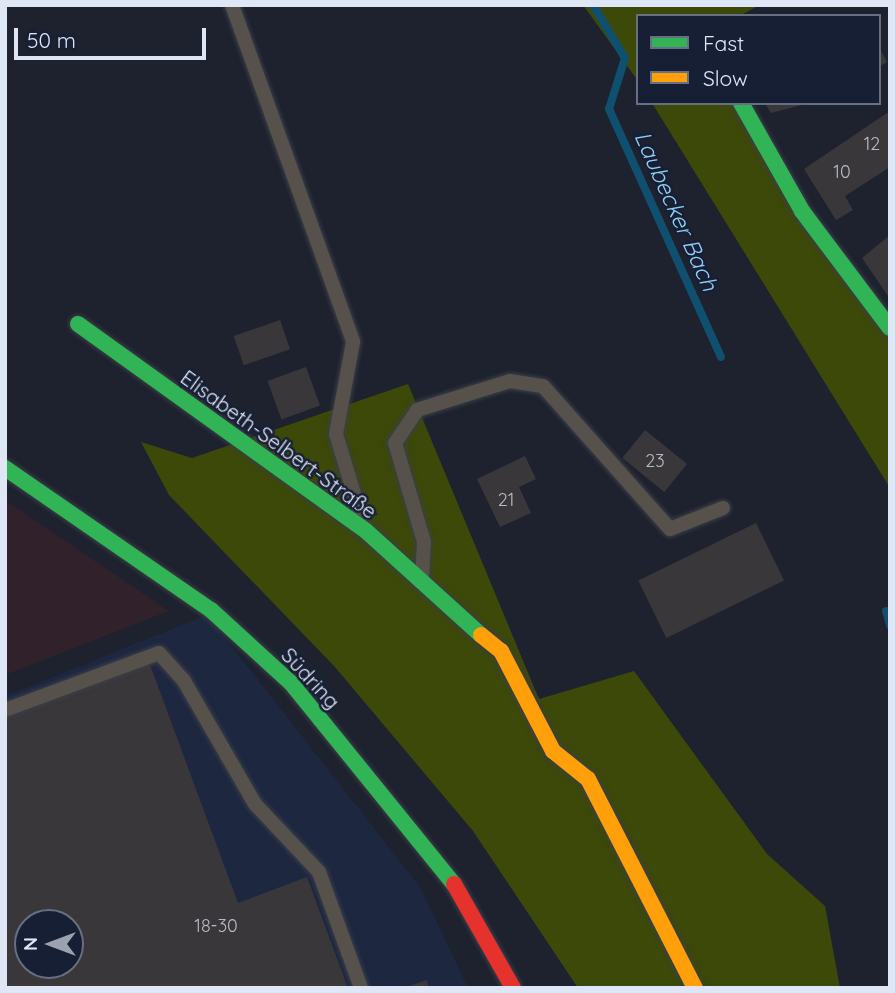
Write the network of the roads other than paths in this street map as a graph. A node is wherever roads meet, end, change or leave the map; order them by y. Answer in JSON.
{"nodes":[{"id":1,"x":232,"y":5,"type":"edge"},
{"id":2,"x":742,"y":105,"type":"edge"},
{"id":3,"x":78,"y":324,"type":"dead end"},
{"id":4,"x":890,"y":328,"type":"edge"},
{"id":5,"x":5,"y":468,"type":"edge"},
{"id":6,"x":723,"y":509,"type":"dead end"},
{"id":7,"x":366,"y":530,"type":"junction"},
{"id":8,"x":422,"y":588,"type":"junction"},
{"id":9,"x":5,"y":710,"type":"edge"},
{"id":10,"x":361,"y":988,"type":"edge"},
{"id":11,"x":513,"y":988,"type":"edge"},
{"id":12,"x":695,"y":988,"type":"edge"}],
"edges":[{"from":1,"to":7,"type":"lane"},
{"from":2,"to":4,"type":"street"},
{"from":3,"to":7,"type":"street","name":"Elisabeth-Selbert-Straße"},
{"from":5,"to":11,"type":"street","name":"Südring"},
{"from":6,"to":8,"type":"lane"},
{"from":7,"to":8,"type":"street","name":"Elisabeth-Selbert-Straße"},
{"from":8,"to":12,"type":"street","name":"Elisabeth-Selbert-Straße"},
{"from":9,"to":10,"type":"lane"}]}
